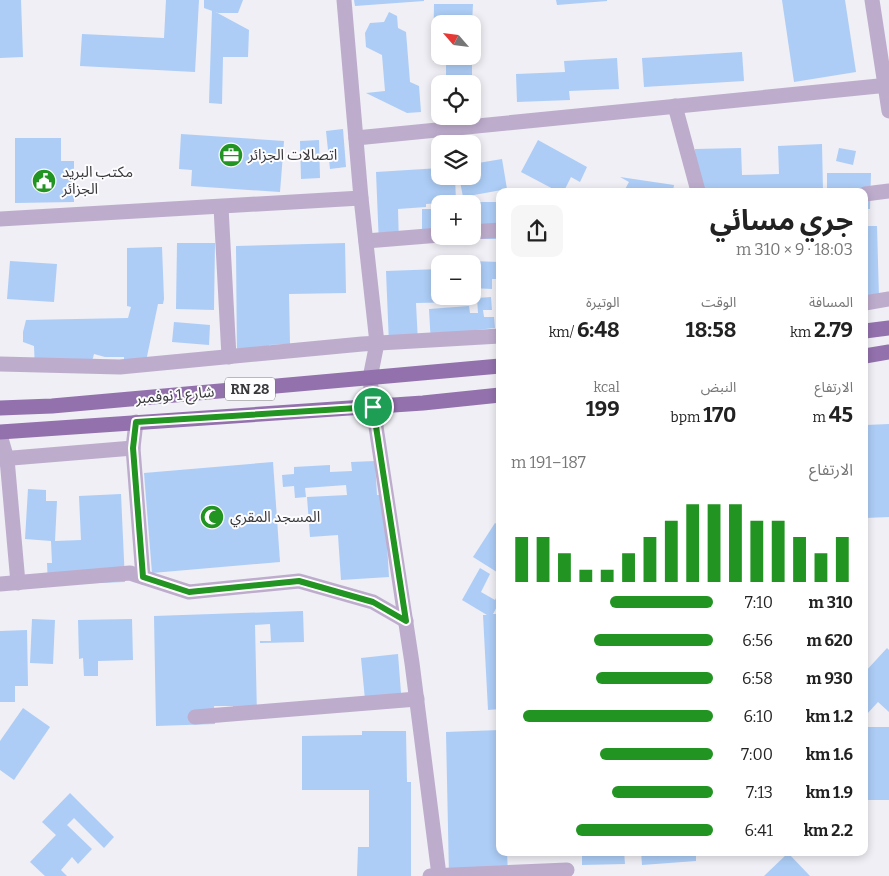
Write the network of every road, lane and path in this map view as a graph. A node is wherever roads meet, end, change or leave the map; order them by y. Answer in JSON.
{"nodes":[{"id":1,"x":344,"y":0,"type":"edge"},
{"id":2,"x":872,"y":0,"type":"edge"},
{"id":3,"x":887,"y":85,"type":"edge"},
{"id":4,"x":675,"y":106,"type":"junction"},
{"id":5,"x":889,"y":111,"type":"edge"},
{"id":6,"x":356,"y":138,"type":"junction"},
{"id":7,"x":697,"y":188,"type":"edge"},
{"id":8,"x":889,"y":191,"type":"edge"},
{"id":9,"x":868,"y":194,"type":"edge"},
{"id":10,"x":361,"y":198,"type":"junction"},
{"id":11,"x":221,"y":207,"type":"junction"},
{"id":12,"x":0,"y":220,"type":"edge"},
{"id":13,"x":496,"y":230,"type":"edge"},
{"id":14,"x":481,"y":231,"type":"edge"},
{"id":15,"x":431,"y":236,"type":"edge"},
{"id":16,"x":366,"y":241,"type":"junction"},
{"id":17,"x":889,"y":299,"type":"edge"},
{"id":18,"x":868,"y":302,"type":"edge"},
{"id":19,"x":889,"y":328,"type":"edge"},
{"id":20,"x":868,"y":331,"type":"edge"},
{"id":21,"x":496,"y":336,"type":"edge"},
{"id":22,"x":377,"y":344,"type":"junction"},
{"id":23,"x":889,"y":352,"type":"edge"},
{"id":24,"x":868,"y":356,"type":"edge"},
{"id":25,"x":229,"y":357,"type":"junction"},
{"id":26,"x":0,"y":364,"type":"edge"},
{"id":27,"x":496,"y":366,"type":"edge"},
{"id":28,"x":370,"y":378,"type":"junction"},
{"id":29,"x":496,"y":395,"type":"edge"},
{"id":30,"x":373,"y":407,"type":"junction"},
{"id":31,"x":0,"y":408,"type":"edge"},
{"id":32,"x":136,"y":422,"type":"junction"},
{"id":33,"x":0,"y":433,"type":"edge"},
{"id":34,"x":133,"y":448,"type":"junction"},
{"id":35,"x":4,"y":459,"type":"edge"},
{"id":36,"x":143,"y":577,"type":"junction"},
{"id":37,"x":18,"y":583,"type":"junction"},
{"id":38,"x":0,"y":584,"type":"edge"},
{"id":39,"x":406,"y":621,"type":"junction"},
{"id":40,"x":417,"y":699,"type":"junction"},
{"id":41,"x":195,"y":716,"type":"dead end"},
{"id":42,"x":566,"y":870,"type":"dead end"},
{"id":43,"x":435,"y":876,"type":"edge"}],
"edges":[{"from":1,"to":6,"type":"street"},
{"from":2,"to":3,"type":"street"},
{"from":3,"to":4,"type":"street"},
{"from":3,"to":5,"type":"street"},
{"from":4,"to":6,"type":"street"},
{"from":4,"to":7,"type":"street"},
{"from":6,"to":10,"type":"street"},
{"from":8,"to":9,"type":"street"},
{"from":10,"to":11,"type":"street"},
{"from":10,"to":16,"type":"street"},
{"from":11,"to":12,"type":"street"},
{"from":11,"to":25,"type":"street"},
{"from":13,"to":14,"type":"street"},
{"from":15,"to":16,"type":"street"},
{"from":16,"to":22,"type":"street"},
{"from":17,"to":18,"type":"street"},
{"from":19,"to":20,"type":"main road"},
{"from":21,"to":22,"type":"street"},
{"from":22,"to":25,"type":"street"},
{"from":22,"to":28,"type":"street"},
{"from":23,"to":24,"type":"main road"},
{"from":25,"to":26,"type":"street"},
{"from":27,"to":28,"type":"main road","name":"شارع 1 نوفمبر","number":"RN 28"},
{"from":28,"to":30,"type":"street"},
{"from":28,"to":31,"type":"main road","name":"شارع 1 نوفمبر","number":"RN 28"},
{"from":29,"to":30,"type":"main road","name":"شارع 1 نوفمبر","number":"RN 28"},
{"from":30,"to":32,"type":"main road","name":"شارع 1 نوفمبر","number":"RN 28"},
{"from":30,"to":39,"type":"street"},
{"from":32,"to":33,"type":"main road","name":"شارع 1 نوفمبر","number":"RN 28"},
{"from":32,"to":34,"type":"street"},
{"from":33,"to":35,"type":"street"},
{"from":34,"to":35,"type":"street"},
{"from":34,"to":36,"type":"street"},
{"from":35,"to":37,"type":"street"},
{"from":36,"to":37,"type":"street"},
{"from":36,"to":39,"type":"street"},
{"from":37,"to":38,"type":"street"},
{"from":39,"to":40,"type":"street"},
{"from":40,"to":41,"type":"street"},
{"from":40,"to":43,"type":"street"},
{"from":42,"to":43,"type":"street"}]}
